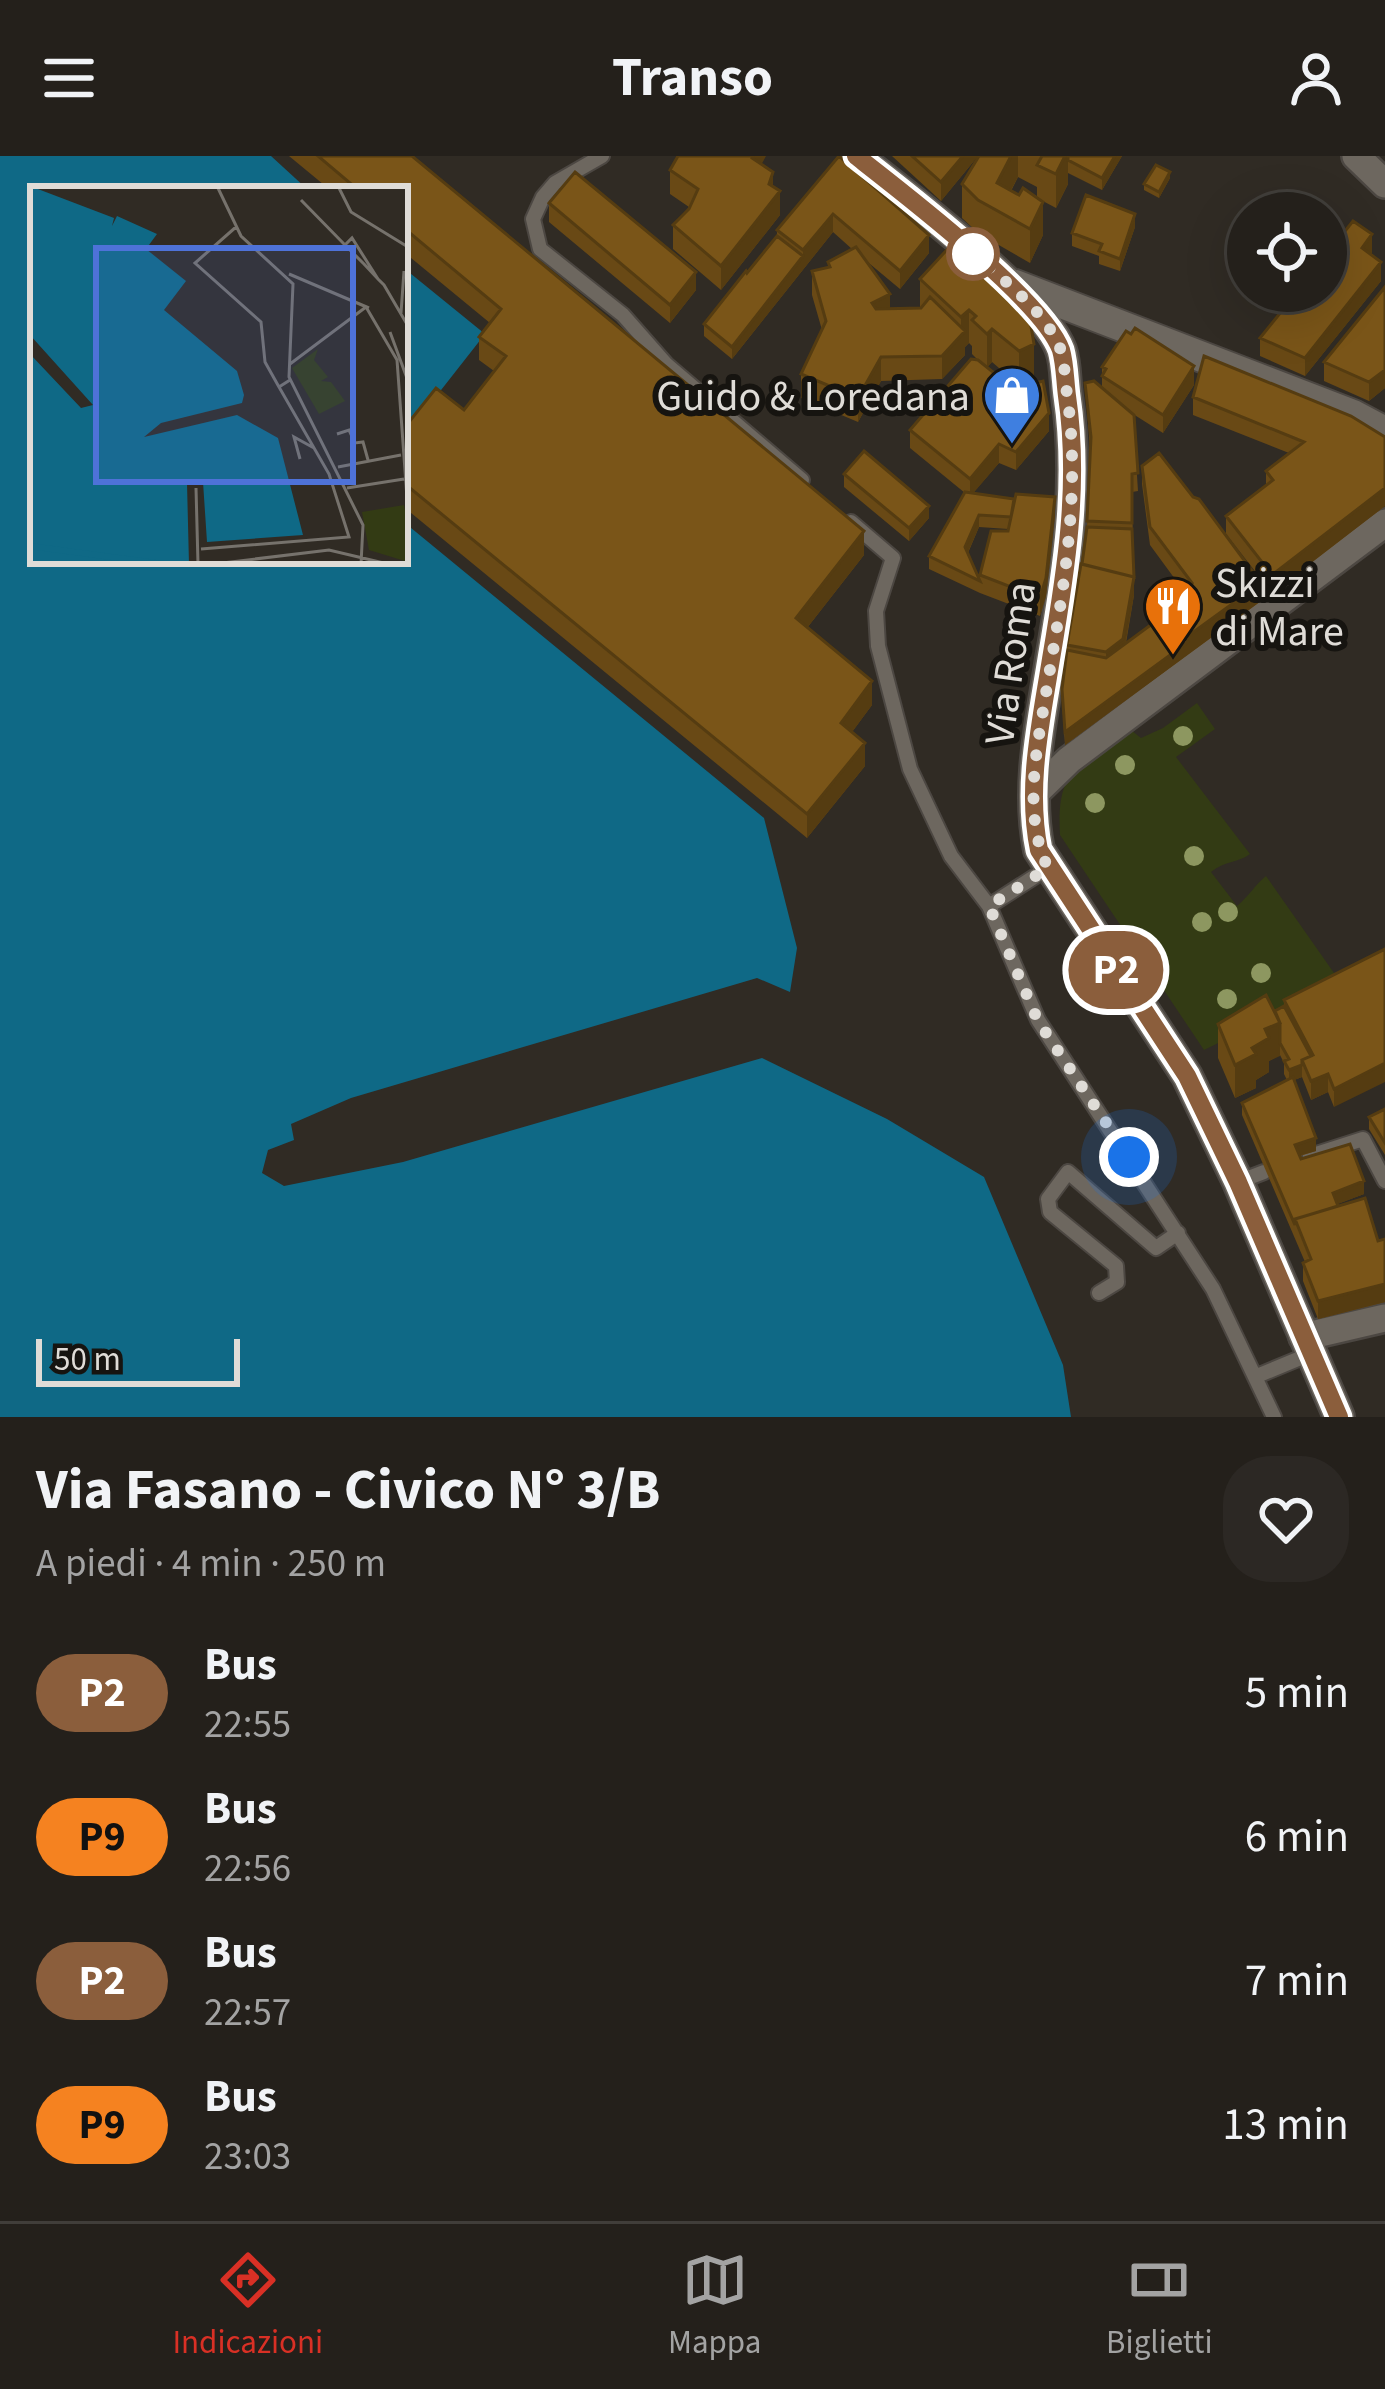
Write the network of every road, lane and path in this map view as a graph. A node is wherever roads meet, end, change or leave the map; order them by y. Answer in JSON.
{"nodes":[{"id":1,"x":602,"y":156,"type":"edge"},
{"id":2,"x":856,"y":156,"type":"edge"},
{"id":3,"x":1356,"y":156,"type":"edge"},
{"id":4,"x":1385,"y":184,"type":"edge"},
{"id":5,"x":1004,"y":280,"type":"junction"},
{"id":6,"x":1385,"y":432,"type":"edge"},
{"id":7,"x":824,"y":498,"type":"edge"},
{"id":8,"x":841,"y":513,"type":"edge"},
{"id":9,"x":1385,"y":523,"type":"edge"},
{"id":10,"x":1034,"y":794,"type":"junction"},
{"id":11,"x":1048,"y":868,"type":"junction"},
{"id":12,"x":989,"y":906,"type":"junction"},
{"id":13,"x":1298,"y":1160,"type":"edge"},
{"id":14,"x":1385,"y":1181,"type":"edge"},
{"id":15,"x":1178,"y":1233,"type":"junction"},
{"id":16,"x":1099,"y":1293,"type":"dead end"},
{"id":17,"x":1385,"y":1318,"type":"edge"},
{"id":18,"x":1306,"y":1346,"type":"junction"},
{"id":19,"x":1257,"y":1376,"type":"junction"},
{"id":20,"x":1274,"y":1417,"type":"edge"},
{"id":21,"x":1340,"y":1417,"type":"edge"}],
"edges":[{"from":1,"to":7,"type":"lane"},
{"from":2,"to":5,"type":"street"},
{"from":3,"to":4,"type":"street"},
{"from":5,"to":6,"type":"street"},
{"from":5,"to":10,"type":"street","name":"Via Roma"},
{"from":8,"to":12,"type":"lane"},
{"from":9,"to":10,"type":"street"},
{"from":10,"to":11,"type":"street","name":"Via Roma"},
{"from":11,"to":12,"type":"lane"},
{"from":11,"to":18,"type":"street","name":"Via Roma"},
{"from":12,"to":15,"type":"lane"},
{"from":13,"to":14,"type":"lane"},
{"from":15,"to":16,"type":"lane"},
{"from":15,"to":19,"type":"lane"},
{"from":17,"to":18,"type":"street"},
{"from":18,"to":19,"type":"lane"},
{"from":18,"to":21,"type":"street","name":"Via Roma"},
{"from":19,"to":20,"type":"lane"}]}
